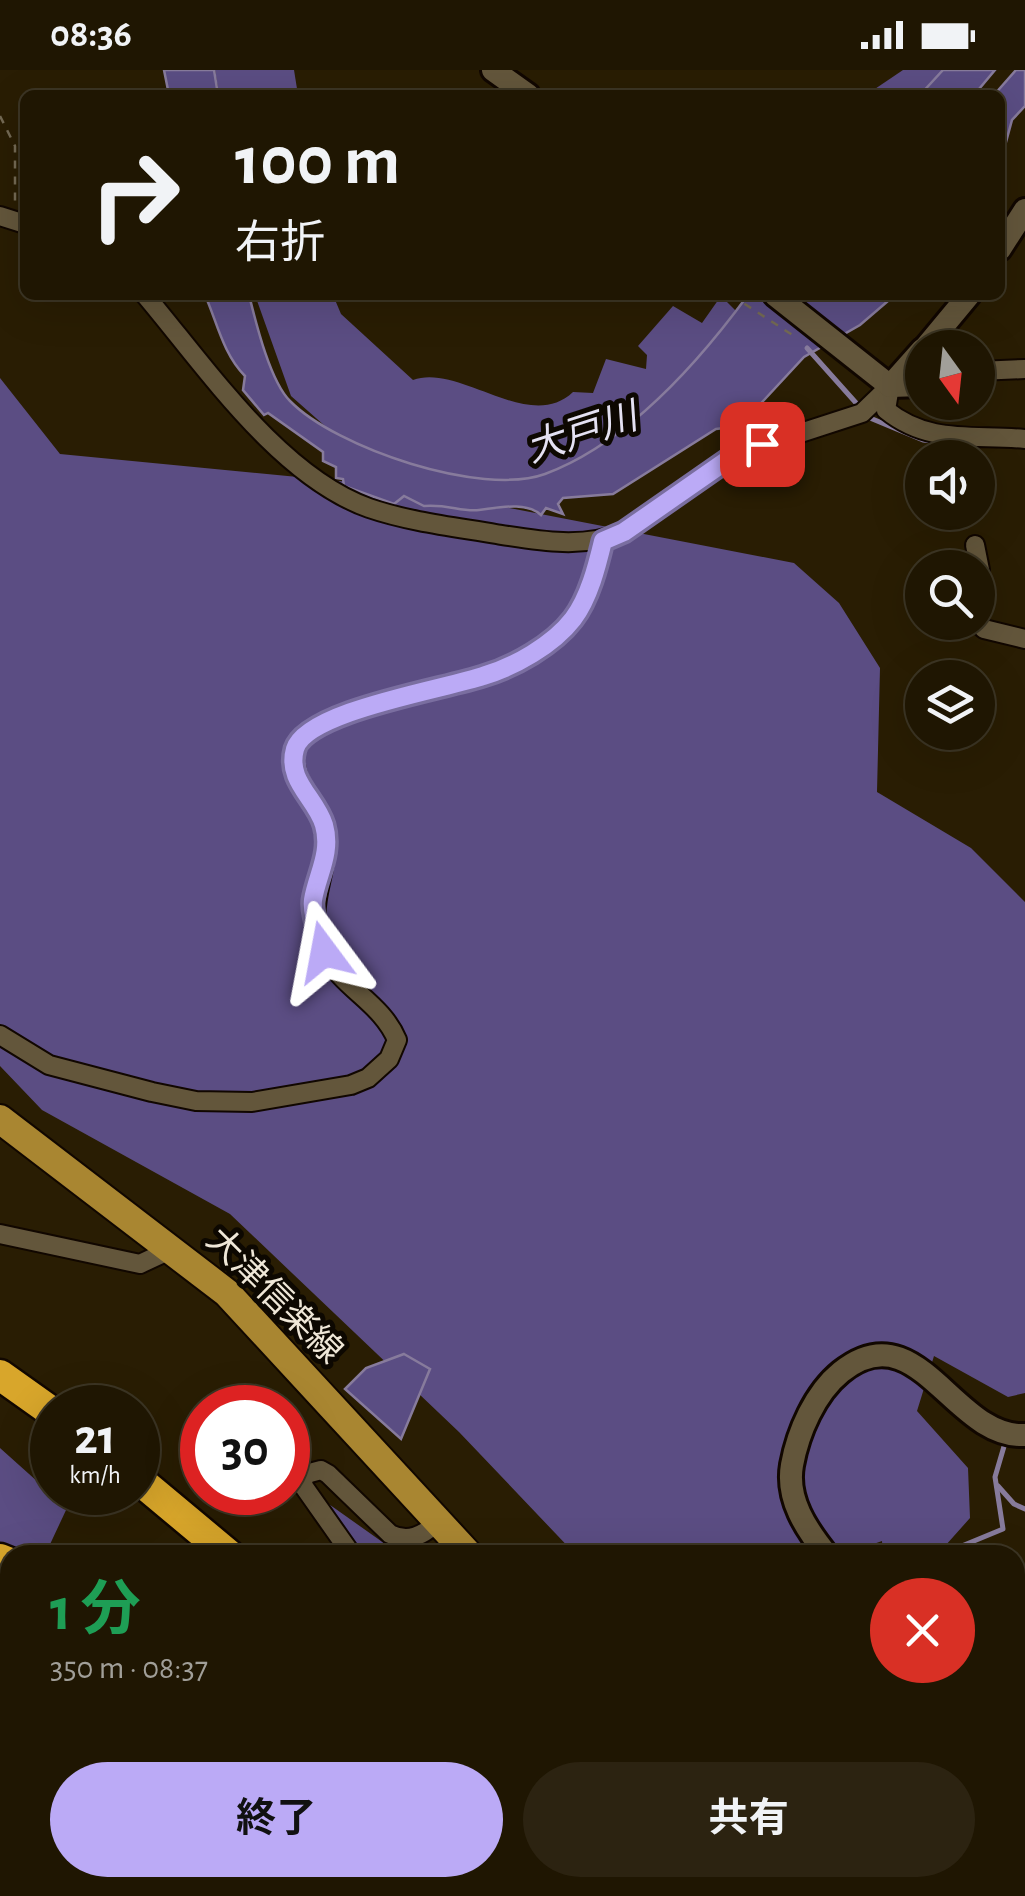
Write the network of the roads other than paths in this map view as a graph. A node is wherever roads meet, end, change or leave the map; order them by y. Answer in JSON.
{"nodes":[{"id":1,"x":493,"y":70,"type":"edge"},
{"id":2,"x":521,"y":90,"type":"edge"},
{"id":3,"x":1025,"y":210,"type":"edge"},
{"id":4,"x":1005,"y":240,"type":"edge"},
{"id":5,"x":148,"y":300,"type":"edge"},
{"id":6,"x":781,"y":300,"type":"edge"},
{"id":7,"x":964,"y":300,"type":"edge"},
{"id":8,"x":939,"y":330,"type":"edge"},
{"id":9,"x":1025,"y":369,"type":"edge"},
{"id":10,"x":905,"y":370,"type":"edge"},
{"id":11,"x":995,"y":370,"type":"edge"},
{"id":12,"x":890,"y":386,"type":"junction"},
{"id":13,"x":905,"y":386,"type":"edge"},
{"id":14,"x":1025,"y":440,"type":"edge"},
{"id":15,"x":603,"y":541,"type":"junction"},
{"id":16,"x":974,"y":545,"type":"dead end"},
{"id":17,"x":975,"y":550,"type":"edge"},
{"id":18,"x":995,"y":631,"type":"edge"},
{"id":19,"x":1025,"y":639,"type":"edge"},
{"id":20,"x":0,"y":1035,"type":"edge"},
{"id":21,"x":3,"y":1121,"type":"edge"},
{"id":22,"x":0,"y":1234,"type":"edge"},
{"id":23,"x":172,"y":1249,"type":"junction"},
{"id":24,"x":0,"y":1375,"type":"edge"},
{"id":25,"x":30,"y":1396,"type":"edge"},
{"id":26,"x":1025,"y":1436,"type":"edge"},
{"id":27,"x":160,"y":1497,"type":"edge"},
{"id":28,"x":438,"y":1522,"type":"junction"},
{"id":29,"x":217,"y":1545,"type":"edge"},
{"id":30,"x":345,"y":1545,"type":"edge"},
{"id":31,"x":460,"y":1545,"type":"edge"},
{"id":32,"x":820,"y":1545,"type":"edge"}],
"edges":[{"from":1,"to":2,"type":"street"},
{"from":3,"to":4,"type":"street"},
{"from":5,"to":15,"type":"street"},
{"from":6,"to":12,"type":"street"},
{"from":7,"to":8,"type":"street"},
{"from":9,"to":11,"type":"street"},
{"from":10,"to":12,"type":"street"},
{"from":12,"to":13,"type":"street"},
{"from":12,"to":14,"type":"street"},
{"from":12,"to":15,"type":"street"},
{"from":15,"to":20,"type":"street"},
{"from":16,"to":17,"type":"street"},
{"from":18,"to":19,"type":"street"},
{"from":21,"to":23,"type":"main road","name":"大津信楽線"},
{"from":22,"to":23,"type":"street"},
{"from":23,"to":28,"type":"main road","name":"大津信楽線"},
{"from":24,"to":25,"type":"highway"},
{"from":26,"to":32,"type":"street"},
{"from":27,"to":29,"type":"highway"},
{"from":28,"to":30,"type":"street"},
{"from":28,"to":31,"type":"main road","name":"大津信楽線"}]}
